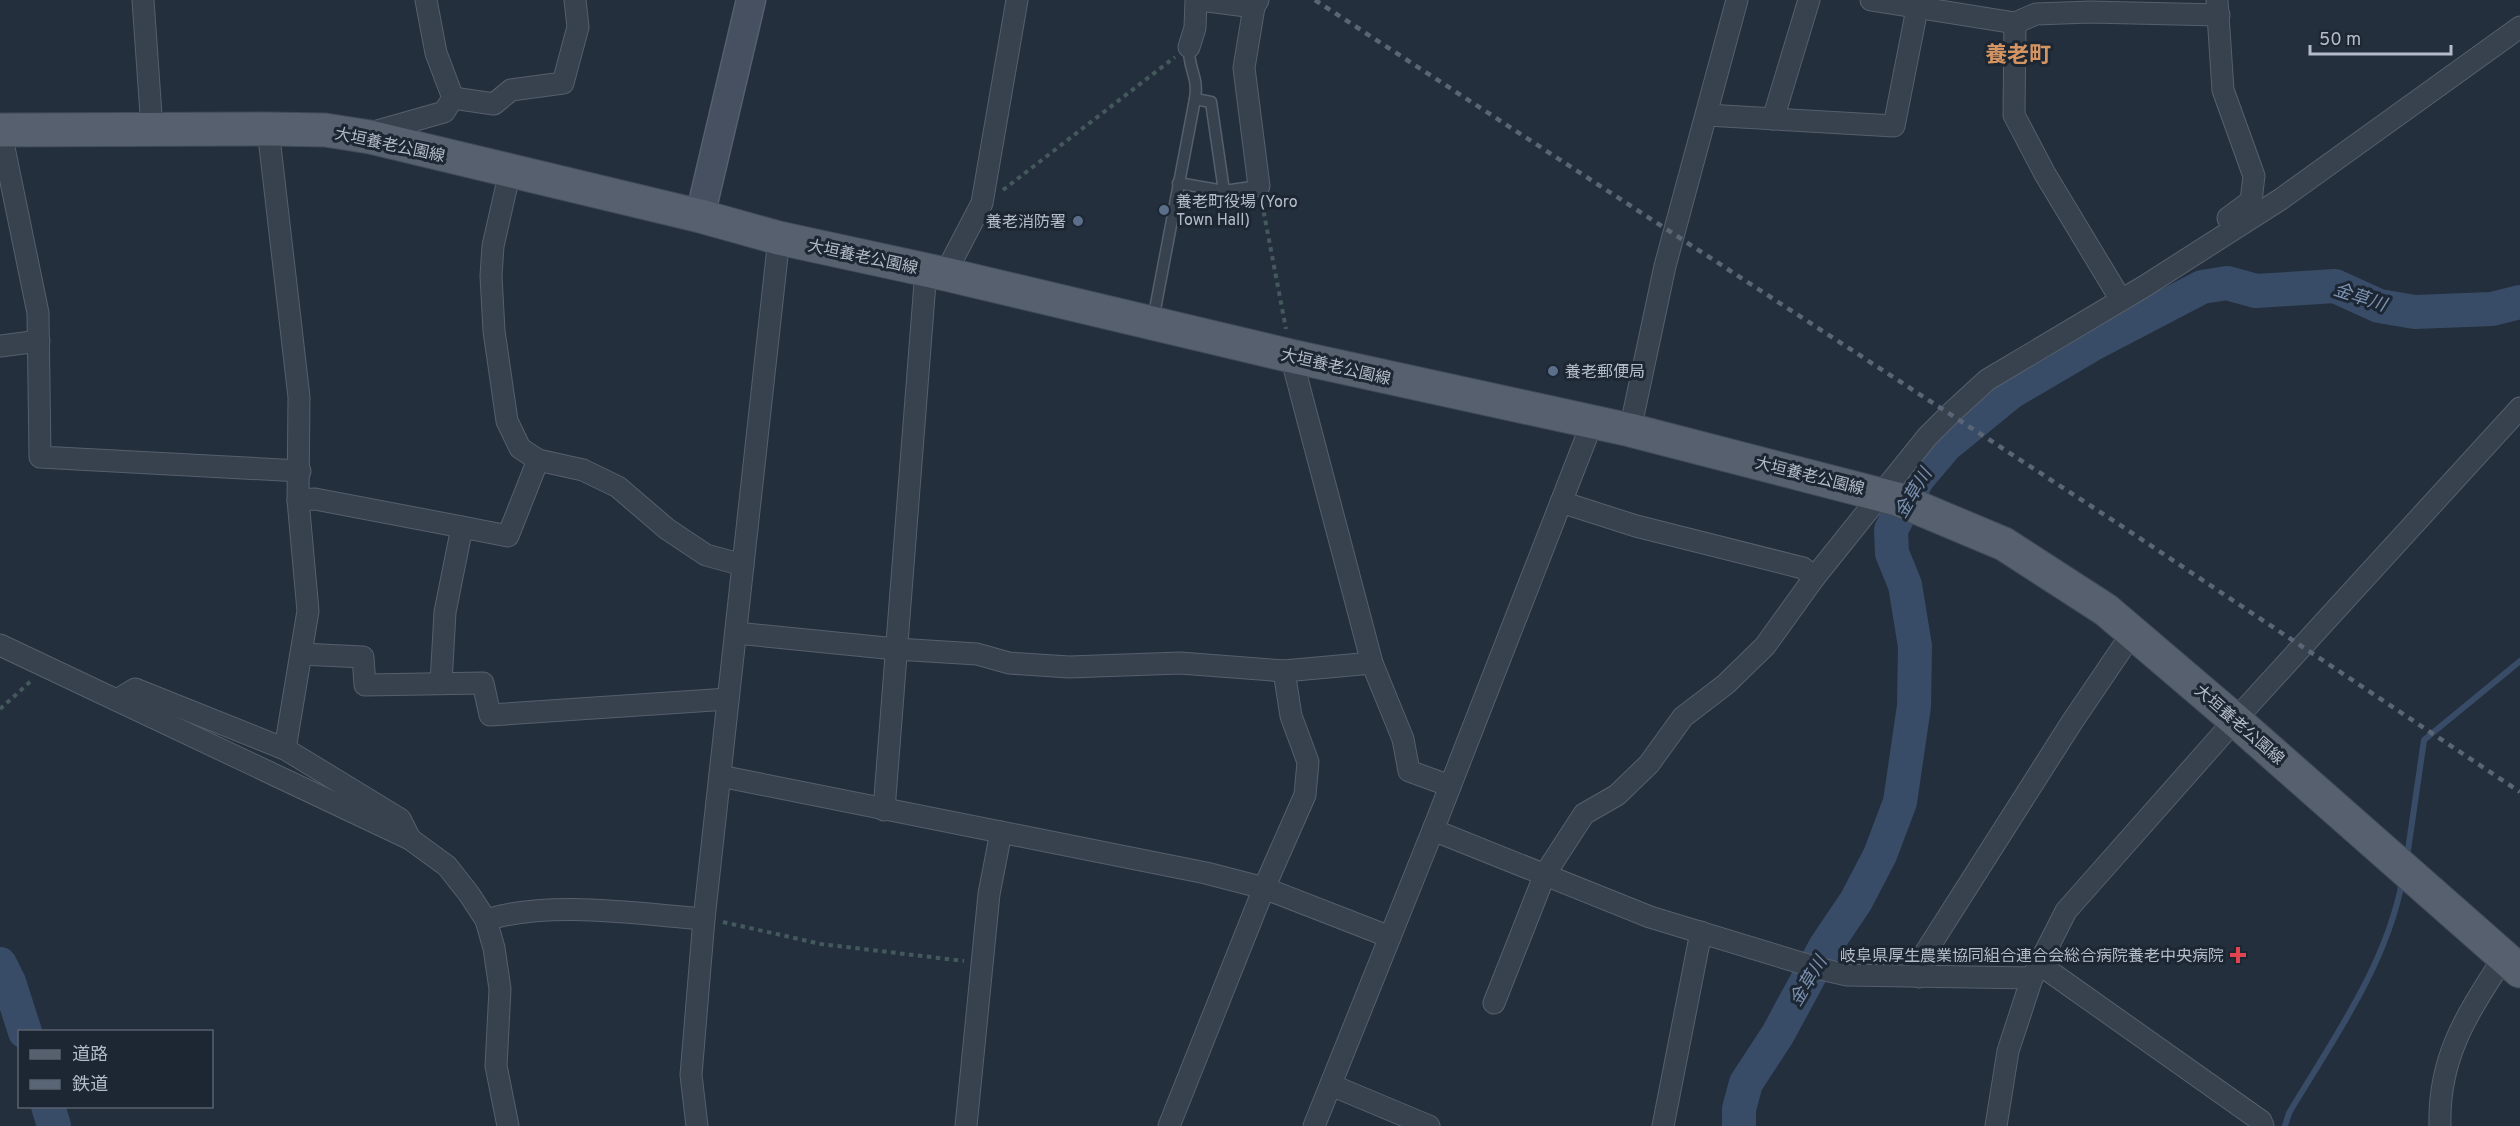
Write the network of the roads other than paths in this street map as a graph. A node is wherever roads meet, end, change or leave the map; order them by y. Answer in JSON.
{"nodes":[{"id":1,"x":143,"y":0,"type":"edge"},
{"id":2,"x":426,"y":0,"type":"edge"},
{"id":3,"x":575,"y":0,"type":"edge"},
{"id":4,"x":751,"y":0,"type":"edge"},
{"id":5,"x":1017,"y":0,"type":"edge"},
{"id":6,"x":1198,"y":0,"type":"edge"},
{"id":7,"x":1737,"y":0,"type":"edge"},
{"id":8,"x":1809,"y":0,"type":"edge"},
{"id":9,"x":1871,"y":0,"type":"edge"},
{"id":10,"x":1256,"y":4,"type":"edge"},
{"id":11,"x":2089,"y":6,"type":"edge"},
{"id":12,"x":1958,"y":7,"type":"edge"},
{"id":13,"x":2218,"y":8,"type":"edge"},
{"id":14,"x":1917,"y":9,"type":"junction"},
{"id":15,"x":2015,"y":23,"type":"junction"},
{"id":16,"x":2520,"y":27,"type":"edge"},
{"id":17,"x":1189,"y":47,"type":"joint"},
{"id":18,"x":453,"y":98,"type":"junction"},
{"id":19,"x":1195,"y":99,"type":"junction"},
{"id":20,"x":1707,"y":114,"type":"junction"},
{"id":21,"x":1773,"y":119,"type":"junction"},
{"id":22,"x":152,"y":129,"type":"junction"},
{"id":23,"x":268,"y":129,"type":"junction"},
{"id":24,"x":0,"y":130,"type":"edge"},
{"id":25,"x":370,"y":137,"type":"junction"},
{"id":26,"x":510,"y":171,"type":"junction"},
{"id":27,"x":1178,"y":183,"type":"junction"},
{"id":28,"x":1259,"y":186,"type":"joint"},
{"id":29,"x":1224,"y":191,"type":"junction"},
{"id":30,"x":700,"y":216,"type":"junction"},
{"id":31,"x":779,"y":238,"type":"junction"},
{"id":32,"x":936,"y":272,"type":"junction"},
{"id":33,"x":2145,"y":286,"type":"junction"},
{"id":34,"x":2121,"y":300,"type":"junction"},
{"id":35,"x":1152,"y":323,"type":"junction"},
{"id":36,"x":39,"y":341,"type":"junction"},
{"id":37,"x":0,"y":346,"type":"edge"},
{"id":38,"x":1291,"y":356,"type":"junction"},
{"id":39,"x":2520,"y":408,"type":"edge"},
{"id":40,"x":1592,"y":423,"type":"junction"},
{"id":41,"x":1630,"y":430,"type":"junction"},
{"id":42,"x":538,"y":460,"type":"junction"},
{"id":43,"x":300,"y":471,"type":"junction"},
{"id":44,"x":298,"y":500,"type":"junction"},
{"id":45,"x":1561,"y":501,"type":"junction"},
{"id":46,"x":1901,"y":501,"type":"junction"},
{"id":47,"x":462,"y":527,"type":"junction"},
{"id":48,"x":744,"y":566,"type":"junction"},
{"id":49,"x":1814,"y":578,"type":"junction"},
{"id":50,"x":2133,"y":632,"type":"junction"},
{"id":51,"x":736,"y":633,"type":"junction"},
{"id":52,"x":0,"y":645,"type":"edge"},
{"id":53,"x":896,"y":649,"type":"junction"},
{"id":54,"x":301,"y":654,"type":"junction"},
{"id":55,"x":1372,"y":663,"type":"junction"},
{"id":56,"x":1284,"y":671,"type":"junction"},
{"id":57,"x":441,"y":683,"type":"junction"},
{"id":58,"x":728,"y":699,"type":"junction"},
{"id":59,"x":117,"y":700,"type":"junction"},
{"id":60,"x":2235,"y":720,"type":"junction"},
{"id":61,"x":285,"y":749,"type":"junction"},
{"id":62,"x":720,"y":776,"type":"junction"},
{"id":63,"x":1450,"y":786,"type":"junction"},
{"id":64,"x":884,"y":810,"type":"junction"},
{"id":65,"x":1433,"y":830,"type":"junction"},
{"id":66,"x":1001,"y":832,"type":"junction"},
{"id":67,"x":410,"y":839,"type":"junction"},
{"id":68,"x":1545,"y":874,"type":"junction"},
{"id":69,"x":1264,"y":888,"type":"junction"},
{"id":70,"x":704,"y":919,"type":"junction"},
{"id":71,"x":486,"y":920,"type":"junction"},
{"id":72,"x":1701,"y":932,"type":"junction"},
{"id":73,"x":1390,"y":937,"type":"junction"},
{"id":74,"x":2512,"y":964,"type":"edge"},
{"id":75,"x":2035,"y":971,"type":"junction"},
{"id":76,"x":1919,"y":977,"type":"junction"},
{"id":77,"x":1494,"y":1003,"type":"dead end"},
{"id":78,"x":1331,"y":1085,"type":"junction"},
{"id":79,"x":508,"y":1126,"type":"edge"},
{"id":80,"x":697,"y":1126,"type":"edge"},
{"id":81,"x":966,"y":1126,"type":"edge"},
{"id":82,"x":1169,"y":1126,"type":"edge"},
{"id":83,"x":1314,"y":1126,"type":"edge"},
{"id":84,"x":1429,"y":1126,"type":"edge"},
{"id":85,"x":1663,"y":1126,"type":"edge"},
{"id":86,"x":1996,"y":1126,"type":"edge"},
{"id":87,"x":2263,"y":1126,"type":"edge"},
{"id":88,"x":2440,"y":1126,"type":"edge"}],
"edges":[{"from":1,"to":22,"type":"street"},
{"from":2,"to":18,"type":"street"},
{"from":3,"to":18,"type":"street"},
{"from":4,"to":30,"type":"street"},
{"from":5,"to":32,"type":"street"},
{"from":6,"to":10,"type":"street"},
{"from":6,"to":17,"type":"street"},
{"from":7,"to":20,"type":"street"},
{"from":8,"to":21,"type":"street"},
{"from":9,"to":14,"type":"street"},
{"from":10,"to":28,"type":"street"},
{"from":11,"to":13,"type":"street"},
{"from":11,"to":15,"type":"street"},
{"from":12,"to":14,"type":"street"},
{"from":12,"to":15,"type":"street"},
{"from":13,"to":33,"type":"street"},
{"from":14,"to":21,"type":"street"},
{"from":15,"to":34,"type":"street"},
{"from":16,"to":33,"type":"street"},
{"from":17,"to":19,"type":"lane"},
{"from":18,"to":25,"type":"street"},
{"from":19,"to":27,"type":"lane"},
{"from":19,"to":29,"type":"lane"},
{"from":20,"to":21,"type":"street"},
{"from":20,"to":41,"type":"street"},
{"from":22,"to":23,"type":"main road","name":"大垣養老公園線"},
{"from":22,"to":24,"type":"main road","name":"大垣養老公園線"},
{"from":23,"to":25,"type":"main road","name":"大垣養老公園線"},
{"from":23,"to":43,"type":"street"},
{"from":24,"to":36,"type":"street"},
{"from":25,"to":26,"type":"main road","name":"大垣養老公園線"},
{"from":26,"to":30,"type":"main road","name":"大垣養老公園線"},
{"from":26,"to":42,"type":"street"},
{"from":27,"to":29,"type":"lane"},
{"from":27,"to":35,"type":"lane"},
{"from":28,"to":29,"type":"lane"},
{"from":30,"to":31,"type":"main road","name":"大垣養老公園線"},
{"from":31,"to":32,"type":"main road","name":"大垣養老公園線"},
{"from":31,"to":48,"type":"street"},
{"from":32,"to":35,"type":"main road","name":"大垣養老公園線"},
{"from":32,"to":53,"type":"street"},
{"from":33,"to":34,"type":"street"},
{"from":34,"to":46,"type":"street"},
{"from":35,"to":38,"type":"main road","name":"大垣養老公園線"},
{"from":36,"to":37,"type":"street"},
{"from":36,"to":43,"type":"street"},
{"from":38,"to":40,"type":"main road","name":"大垣養老公園線"},
{"from":38,"to":55,"type":"street"},
{"from":39,"to":60,"type":"street"},
{"from":40,"to":41,"type":"main road","name":"大垣養老公園線"},
{"from":40,"to":45,"type":"street"},
{"from":41,"to":46,"type":"main road","name":"大垣養老公園線"},
{"from":42,"to":47,"type":"street"},
{"from":42,"to":48,"type":"street"},
{"from":43,"to":44,"type":"street"},
{"from":44,"to":47,"type":"street"},
{"from":44,"to":54,"type":"street"},
{"from":45,"to":49,"type":"street"},
{"from":45,"to":63,"type":"street"},
{"from":46,"to":49,"type":"street"},
{"from":46,"to":50,"type":"main road","name":"大垣養老公園線"},
{"from":47,"to":57,"type":"street"},
{"from":48,"to":51,"type":"street"},
{"from":49,"to":68,"type":"street"},
{"from":50,"to":60,"type":"main road","name":"大垣養老公園線"},
{"from":50,"to":76,"type":"street"},
{"from":51,"to":53,"type":"street"},
{"from":51,"to":58,"type":"street"},
{"from":52,"to":59,"type":"street"},
{"from":53,"to":56,"type":"street"},
{"from":53,"to":64,"type":"street"},
{"from":54,"to":57,"type":"street"},
{"from":54,"to":61,"type":"street"},
{"from":55,"to":56,"type":"street"},
{"from":55,"to":63,"type":"street"},
{"from":56,"to":69,"type":"street"},
{"from":57,"to":58,"type":"street"},
{"from":58,"to":62,"type":"street"},
{"from":59,"to":61,"type":"street"},
{"from":59,"to":67,"type":"street"},
{"from":60,"to":74,"type":"main road","name":"大垣養老公園線"},
{"from":60,"to":75,"type":"street"},
{"from":61,"to":67,"type":"street"},
{"from":62,"to":64,"type":"street"},
{"from":62,"to":70,"type":"street"},
{"from":63,"to":65,"type":"street"},
{"from":64,"to":66,"type":"street"},
{"from":65,"to":68,"type":"street"},
{"from":65,"to":73,"type":"street"},
{"from":66,"to":69,"type":"street"},
{"from":66,"to":81,"type":"street"},
{"from":67,"to":71,"type":"street"},
{"from":68,"to":72,"type":"street"},
{"from":68,"to":77,"type":"street"},
{"from":69,"to":73,"type":"street"},
{"from":69,"to":82,"type":"street"},
{"from":70,"to":71,"type":"street"},
{"from":70,"to":80,"type":"street"},
{"from":71,"to":79,"type":"street"},
{"from":72,"to":76,"type":"street"},
{"from":72,"to":85,"type":"street"},
{"from":73,"to":78,"type":"street"},
{"from":74,"to":88,"type":"street"},
{"from":75,"to":76,"type":"street"},
{"from":75,"to":86,"type":"street"},
{"from":75,"to":87,"type":"street"},
{"from":78,"to":83,"type":"street"},
{"from":78,"to":84,"type":"street"}]}
